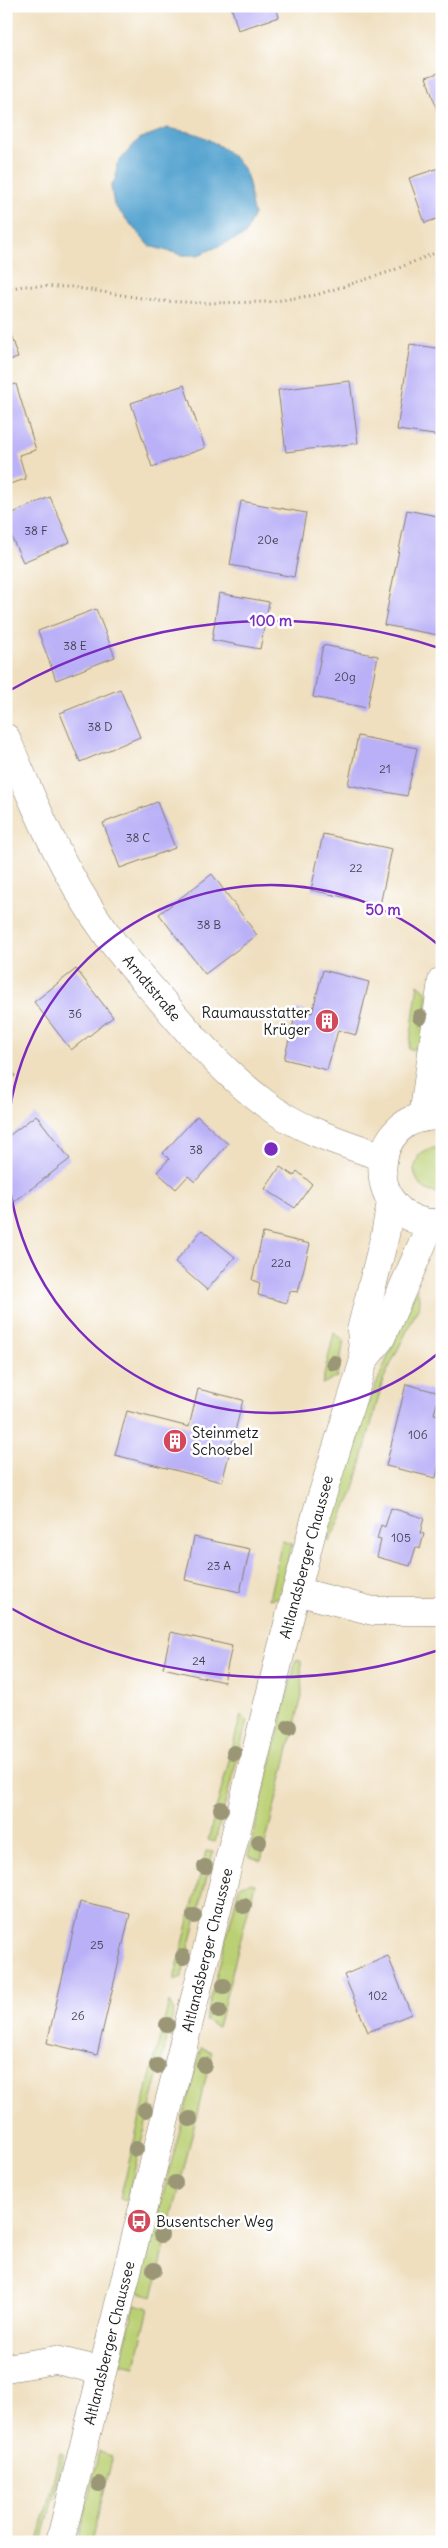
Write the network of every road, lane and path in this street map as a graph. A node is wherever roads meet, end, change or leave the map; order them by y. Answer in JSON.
{"nodes":[{"id":1,"x":442,"y":250,"type":"edge"},
{"id":2,"x":6,"y":289,"type":"edge"},
{"id":3,"x":6,"y":738,"type":"edge"},
{"id":4,"x":442,"y":981,"type":"edge"},
{"id":5,"x":432,"y":1117,"type":"edge"},
{"id":6,"x":382,"y":1157,"type":"junction"},
{"id":7,"x":391,"y":1202,"type":"junction"},
{"id":8,"x":436,"y":1224,"type":"edge"},
{"id":9,"x":364,"y":1360,"type":"junction"},
{"id":10,"x":296,"y":1591,"type":"junction"},
{"id":11,"x":442,"y":1611,"type":"edge"},
{"id":12,"x":6,"y":2368,"type":"edge"},
{"id":13,"x":102,"y":2371,"type":"junction"},
{"id":14,"x":60,"y":2542,"type":"edge"}],
"edges":[{"from":1,"to":2,"type":"path"},
{"from":3,"to":6,"type":"main road","name":"Arndtstraße"},
{"from":4,"to":5,"type":"main road"},
{"from":5,"to":6,"type":"main road"},
{"from":6,"to":7,"type":"main road"},
{"from":7,"to":8,"type":"main road","name":"Altlandsberger Chaussee"},
{"from":7,"to":9,"type":"main road","name":"Altlandsberger Chaussee"},
{"from":8,"to":9,"type":"main road","name":"Altlandsberger Chaussee"},
{"from":9,"to":10,"type":"main road","name":"Altlandsberger Chaussee"},
{"from":10,"to":11,"type":"main road"},
{"from":10,"to":13,"type":"main road","name":"Altlandsberger Chaussee"},
{"from":12,"to":13,"type":"main road"},
{"from":13,"to":14,"type":"main road","name":"Altlandsberger Chaussee"}]}
